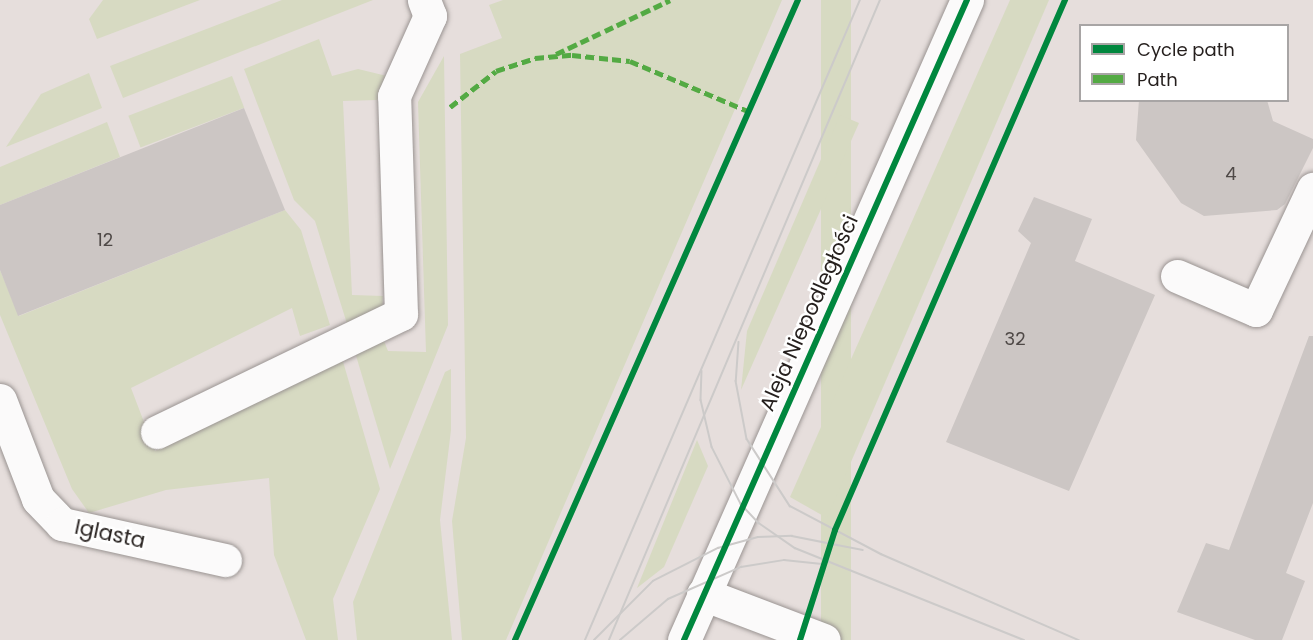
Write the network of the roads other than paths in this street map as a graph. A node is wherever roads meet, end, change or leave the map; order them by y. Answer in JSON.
{"nodes":[{"id":1,"x":424,"y":0,"type":"edge"},
{"id":2,"x":967,"y":0,"type":"edge"},
{"id":3,"x":1313,"y":189,"type":"edge"},
{"id":4,"x":1177,"y":276,"type":"dead end"},
{"id":5,"x":0,"y":400,"type":"edge"},
{"id":6,"x":157,"y":432,"type":"dead end"},
{"id":7,"x":225,"y":560,"type":"dead end"},
{"id":8,"x":703,"y":594,"type":"junction"},
{"id":9,"x":684,"y":640,"type":"edge"},
{"id":10,"x":824,"y":640,"type":"edge"}],
"edges":[{"from":1,"to":6,"type":"street"},
{"from":2,"to":8,"type":"street","name":"Aleja Niepodległości"},
{"from":3,"to":4,"type":"street"},
{"from":5,"to":7,"type":"street","name":"Iglasta"},
{"from":8,"to":9,"type":"street","name":"Aleja Niepodległości"},
{"from":8,"to":10,"type":"street"}]}
